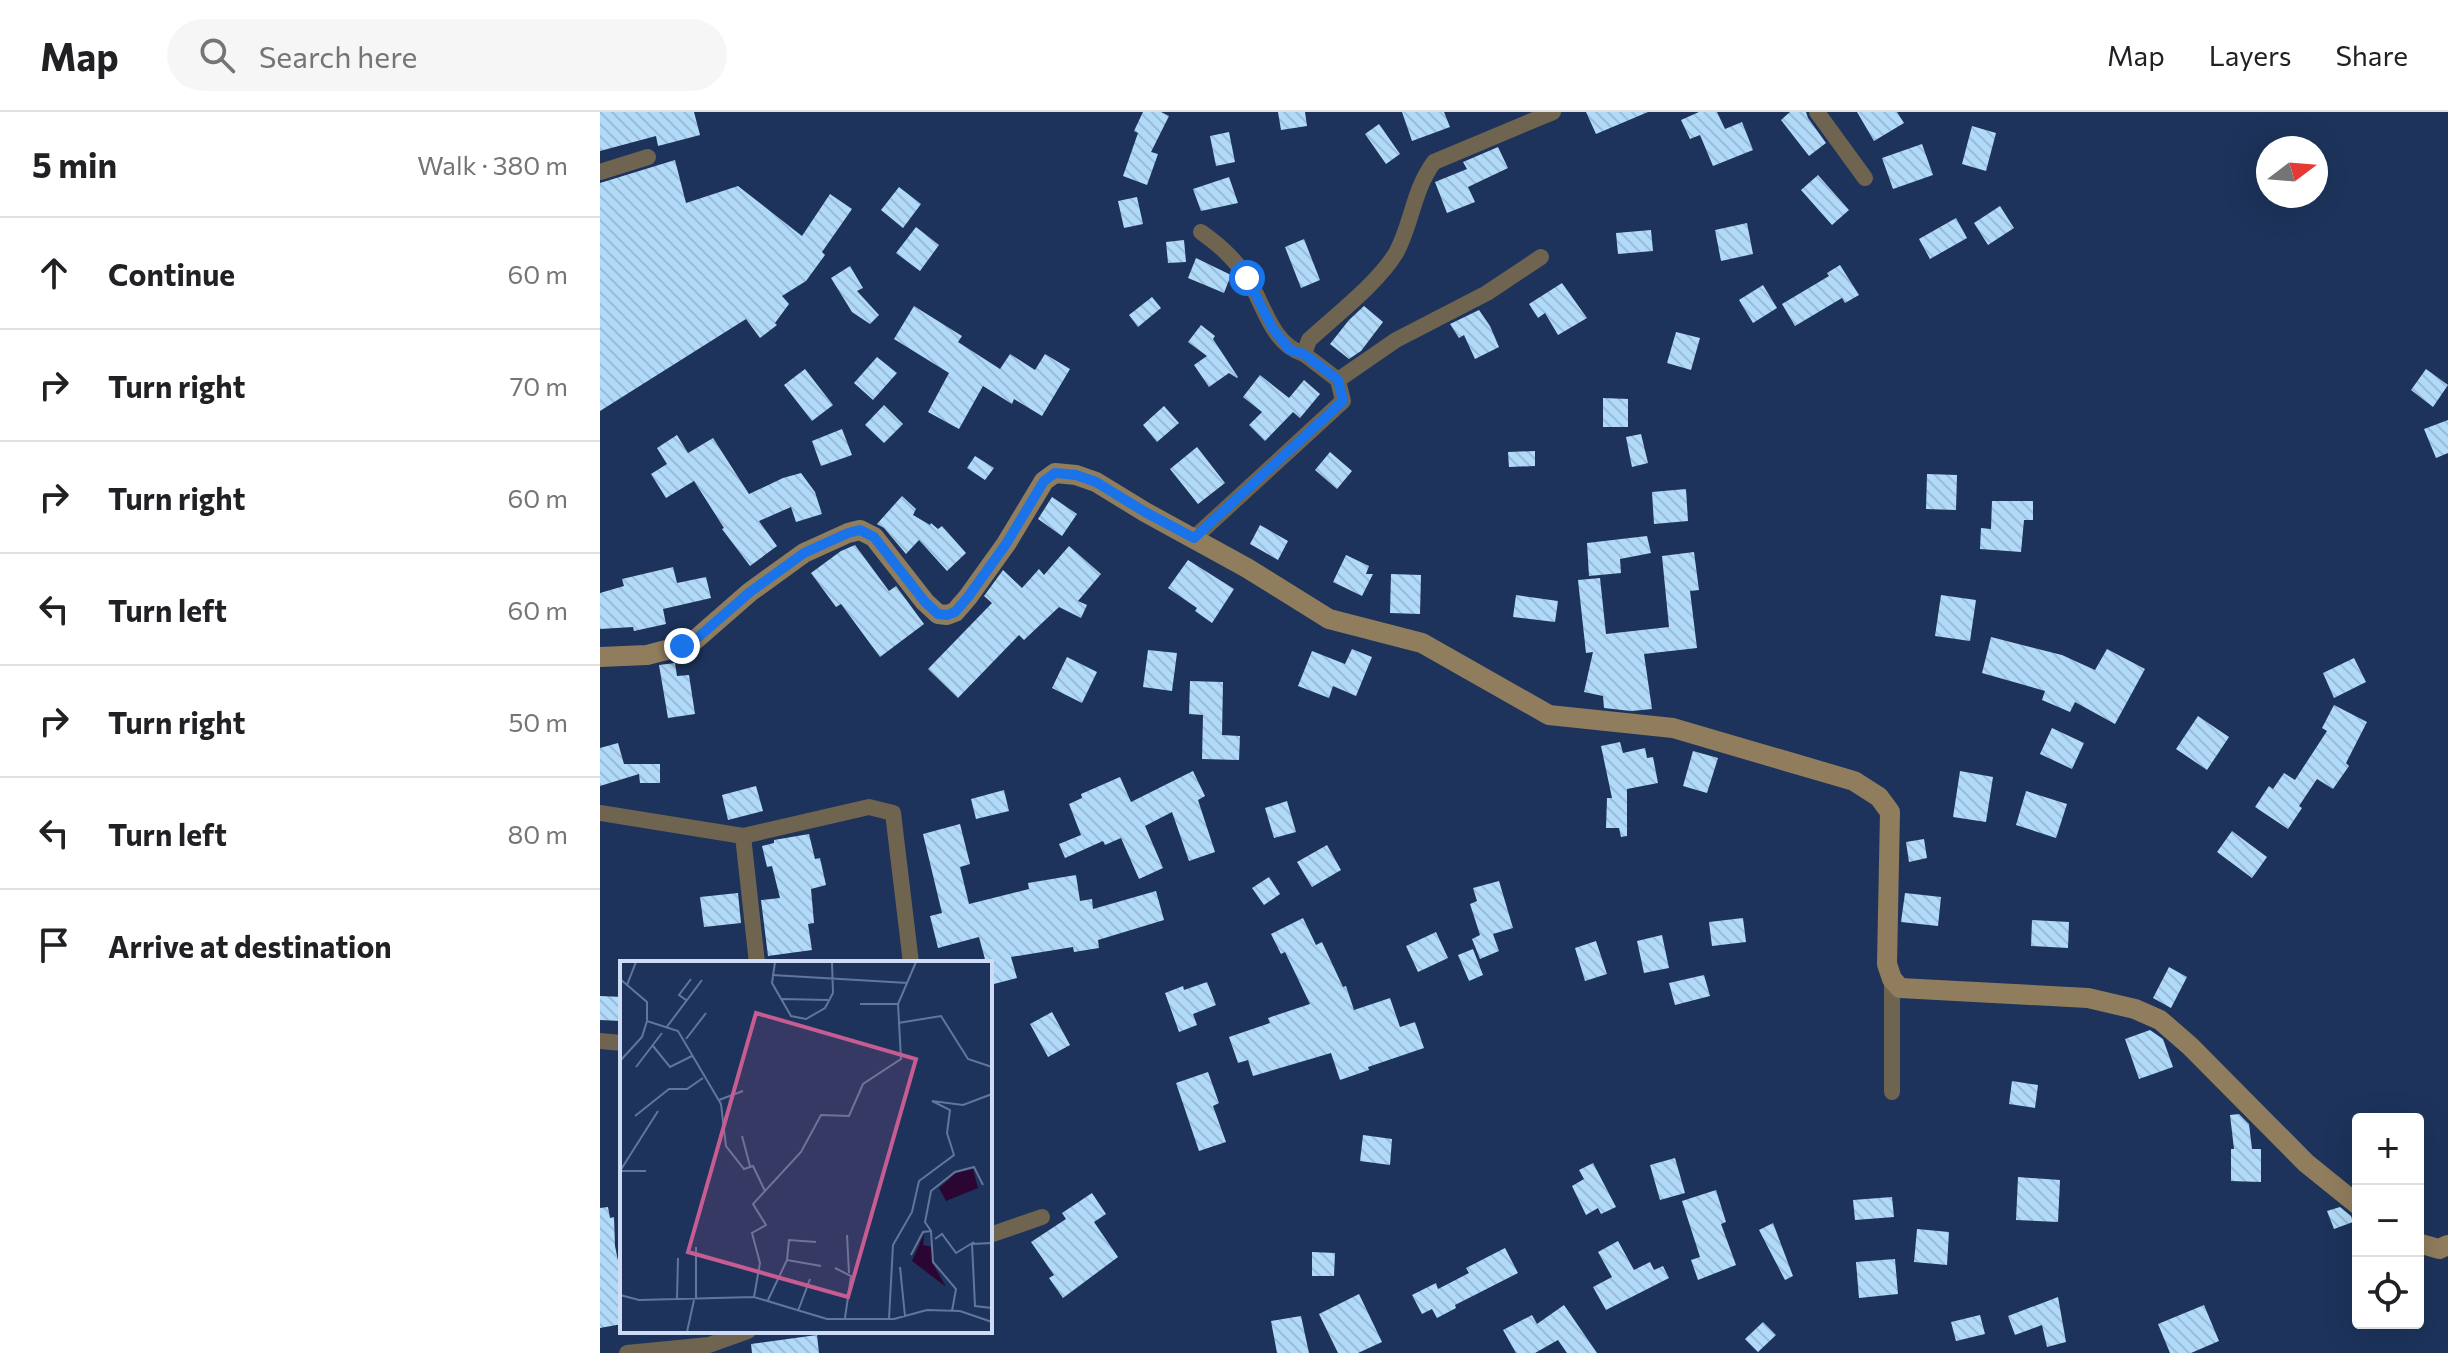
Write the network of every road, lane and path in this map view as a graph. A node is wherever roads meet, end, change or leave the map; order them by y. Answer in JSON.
{"nodes":[{"id":1,"x":1553,"y":112,"type":"edge"},
{"id":2,"x":1817,"y":112,"type":"edge"},
{"id":3,"x":648,"y":157,"type":"dead end"},
{"id":4,"x":600,"y":172,"type":"edge"},
{"id":5,"x":1865,"y":178,"type":"dead end"},
{"id":6,"x":1201,"y":232,"type":"dead end"},
{"id":7,"x":1541,"y":257,"type":"dead end"},
{"id":8,"x":1304,"y":354,"type":"junction"},
{"id":9,"x":1338,"y":380,"type":"junction"},
{"id":10,"x":1194,"y":538,"type":"junction"},
{"id":11,"x":600,"y":657,"type":"edge"},
{"id":12,"x":600,"y":813,"type":"edge"},
{"id":13,"x":743,"y":836,"type":"junction"},
{"id":14,"x":757,"y":961,"type":"edge"},
{"id":15,"x":911,"y":961,"type":"edge"},
{"id":16,"x":1892,"y":979,"type":"junction"},
{"id":17,"x":600,"y":1041,"type":"edge"},
{"id":18,"x":620,"y":1043,"type":"edge"},
{"id":19,"x":1892,"y":1092,"type":"dead end"},
{"id":20,"x":2352,"y":1200,"type":"edge"},
{"id":21,"x":1042,"y":1217,"type":"dead end"},
{"id":22,"x":992,"y":1234,"type":"edge"},
{"id":23,"x":2424,"y":1245,"type":"edge"},
{"id":24,"x":2448,"y":1245,"type":"edge"},
{"id":25,"x":742,"y":1333,"type":"edge"},
{"id":26,"x":627,"y":1353,"type":"edge"}],
"edges":[{"from":1,"to":8,"type":"street"},
{"from":2,"to":5,"type":"street"},
{"from":3,"to":4,"type":"street"},
{"from":6,"to":8,"type":"street"},
{"from":7,"to":9,"type":"street"},
{"from":8,"to":9,"type":"street"},
{"from":9,"to":10,"type":"street"},
{"from":10,"to":11,"type":"street"},
{"from":10,"to":16,"type":"street"},
{"from":12,"to":13,"type":"street"},
{"from":13,"to":14,"type":"street"},
{"from":13,"to":15,"type":"street"},
{"from":16,"to":19,"type":"street"},
{"from":16,"to":20,"type":"street"},
{"from":17,"to":18,"type":"street"},
{"from":21,"to":22,"type":"street"},
{"from":23,"to":24,"type":"street"},
{"from":25,"to":26,"type":"street"}]}
